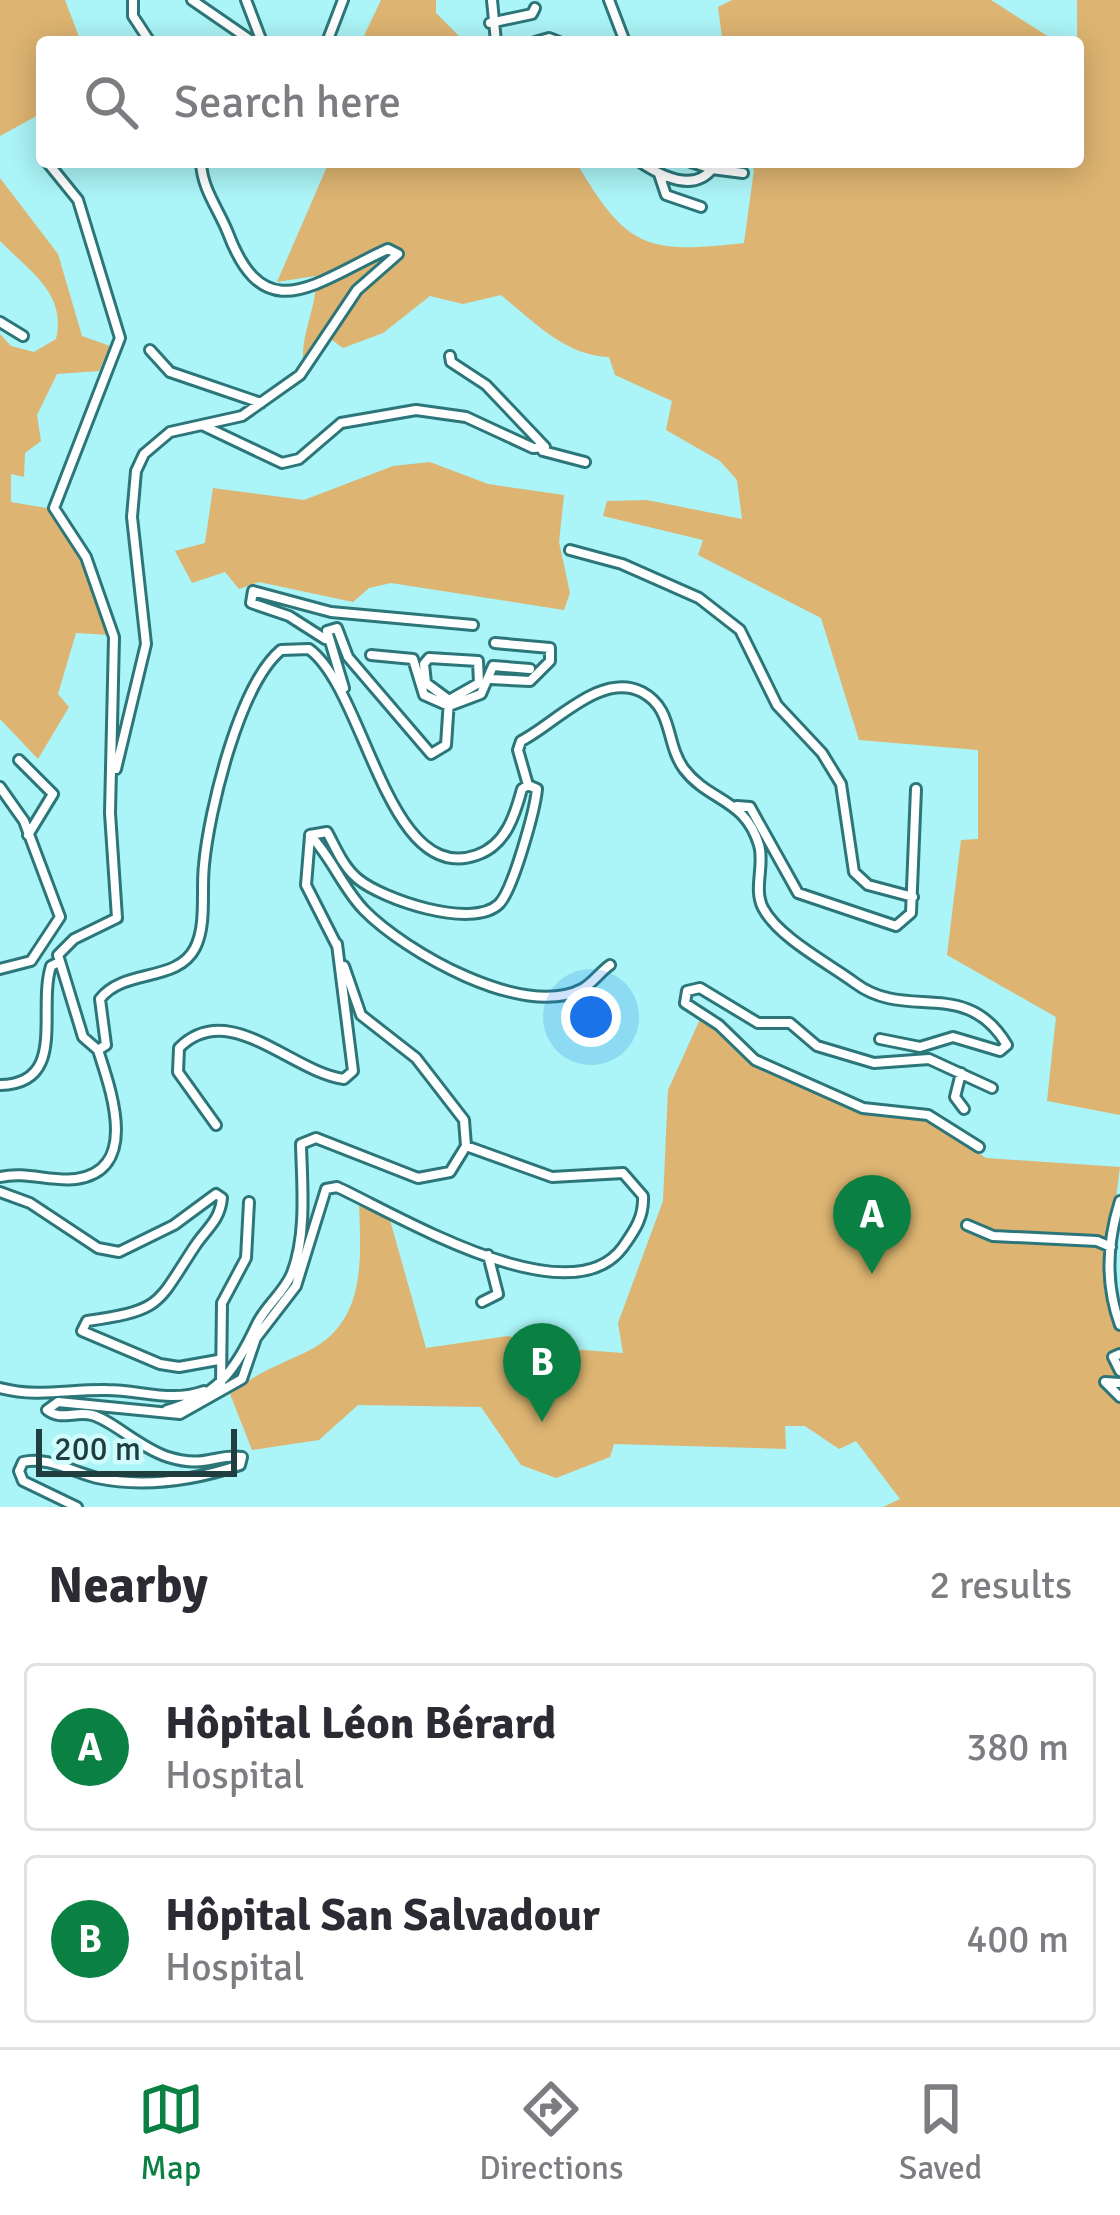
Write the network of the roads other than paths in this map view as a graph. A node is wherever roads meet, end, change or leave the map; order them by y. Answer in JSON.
{"nodes":[{"id":1,"x":133,"y":0,"type":"edge"},
{"id":2,"x":192,"y":0,"type":"edge"},
{"id":3,"x":246,"y":0,"type":"edge"},
{"id":4,"x":343,"y":0,"type":"edge"},
{"id":5,"x":492,"y":0,"type":"edge"},
{"id":6,"x":610,"y":0,"type":"edge"},
{"id":7,"x":535,"y":8,"type":"dead end"},
{"id":8,"x":490,"y":23,"type":"junction"},
{"id":9,"x":146,"y":36,"type":"edge"},
{"id":10,"x":244,"y":36,"type":"edge"},
{"id":11,"x":260,"y":36,"type":"edge"},
{"id":12,"x":329,"y":36,"type":"edge"},
{"id":13,"x":494,"y":36,"type":"edge"},
{"id":14,"x":623,"y":36,"type":"edge"},
{"id":15,"x":52,"y":168,"type":"edge"},
{"id":16,"x":202,"y":168,"type":"edge"},
{"id":17,"x":650,"y":168,"type":"edge"},
{"id":18,"x":709,"y":168,"type":"edge"},
{"id":19,"x":712,"y":169,"type":"junction"},
{"id":20,"x":743,"y":173,"type":"dead end"},
{"id":21,"x":659,"y":174,"type":"junction"},
{"id":22,"x":701,"y":207,"type":"dead end"},
{"id":23,"x":0,"y":322,"type":"edge"},
{"id":24,"x":23,"y":336,"type":"dead end"},
{"id":25,"x":150,"y":350,"type":"dead end"},
{"id":26,"x":450,"y":356,"type":"dead end"},
{"id":27,"x":261,"y":403,"type":"junction"},
{"id":28,"x":204,"y":426,"type":"junction"},
{"id":29,"x":542,"y":451,"type":"junction"},
{"id":30,"x":585,"y":462,"type":"dead end"},
{"id":31,"x":570,"y":550,"type":"dead end"},
{"id":32,"x":473,"y":625,"type":"dead end"},
{"id":33,"x":326,"y":640,"type":"junction"},
{"id":34,"x":494,"y":643,"type":"dead end"},
{"id":35,"x":371,"y":656,"type":"dead end"},
{"id":36,"x":530,"y":669,"type":"dead end"},
{"id":37,"x":491,"y":679,"type":"junction"},
{"id":38,"x":346,"y":695,"type":"junction"},
{"id":39,"x":449,"y":703,"type":"junction"},
{"id":40,"x":19,"y":760,"type":"dead end"},
{"id":41,"x":112,"y":782,"type":"junction"},
{"id":42,"x":528,"y":784,"type":"junction"},
{"id":43,"x":0,"y":787,"type":"edge"},
{"id":44,"x":916,"y":789,"type":"dead end"},
{"id":45,"x":737,"y":806,"type":"junction"},
{"id":46,"x":28,"y":835,"type":"junction"},
{"id":47,"x":310,"y":835,"type":"junction"},
{"id":48,"x":913,"y":898,"type":"junction"},
{"id":49,"x":337,"y":944,"type":"junction"},
{"id":50,"x":58,"y":962,"type":"junction"},
{"id":51,"x":610,"y":964,"type":"dead end"},
{"id":52,"x":0,"y":969,"type":"edge"},
{"id":53,"x":880,"y":1040,"type":"dead end"},
{"id":54,"x":904,"y":1046,"type":"junction"},
{"id":55,"x":98,"y":1050,"type":"junction"},
{"id":56,"x":900,"y":1058,"type":"junction"},
{"id":57,"x":961,"y":1072,"type":"junction"},
{"id":58,"x":0,"y":1085,"type":"edge"},
{"id":59,"x":992,"y":1088,"type":"dead end"},
{"id":60,"x":964,"y":1109,"type":"dead end"},
{"id":61,"x":216,"y":1125,"type":"dead end"},
{"id":62,"x":466,"y":1146,"type":"junction"},
{"id":63,"x":979,"y":1147,"type":"dead end"},
{"id":64,"x":0,"y":1177,"type":"edge"},
{"id":65,"x":0,"y":1192,"type":"edge"},
{"id":66,"x":1120,"y":1201,"type":"edge"},
{"id":67,"x":249,"y":1202,"type":"dead end"},
{"id":68,"x":967,"y":1226,"type":"dead end"},
{"id":69,"x":1111,"y":1247,"type":"junction"},
{"id":70,"x":488,"y":1256,"type":"junction"},
{"id":71,"x":482,"y":1302,"type":"dead end"},
{"id":72,"x":1120,"y":1324,"type":"edge"},
{"id":73,"x":254,"y":1338,"type":"junction"},
{"id":74,"x":1120,"y":1354,"type":"edge"},
{"id":75,"x":218,"y":1360,"type":"junction"},
{"id":76,"x":1120,"y":1371,"type":"edge"},
{"id":77,"x":1120,"y":1383,"type":"edge"},
{"id":78,"x":0,"y":1388,"type":"edge"},
{"id":79,"x":217,"y":1390,"type":"junction"},
{"id":80,"x":1120,"y":1397,"type":"edge"},
{"id":81,"x":77,"y":1507,"type":"edge"}],
"edges":[{"from":1,"to":9,"type":"street"},
{"from":2,"to":10,"type":"street"},
{"from":3,"to":11,"type":"street"},
{"from":4,"to":12,"type":"street"},
{"from":5,"to":8,"type":"street"},
{"from":6,"to":14,"type":"street"},
{"from":7,"to":8,"type":"street"},
{"from":8,"to":13,"type":"street"},
{"from":15,"to":41,"type":"street"},
{"from":16,"to":27,"type":"street"},
{"from":17,"to":21,"type":"street"},
{"from":18,"to":19,"type":"street"},
{"from":19,"to":20,"type":"street"},
{"from":19,"to":21,"type":"street"},
{"from":21,"to":22,"type":"street"},
{"from":23,"to":24,"type":"street"},
{"from":25,"to":27,"type":"street"},
{"from":26,"to":29,"type":"street"},
{"from":27,"to":28,"type":"street"},
{"from":28,"to":29,"type":"street"},
{"from":28,"to":41,"type":"street"},
{"from":29,"to":30,"type":"street"},
{"from":31,"to":48,"type":"street"},
{"from":32,"to":33,"type":"street"},
{"from":33,"to":38,"type":"street"},
{"from":33,"to":39,"type":"street"},
{"from":34,"to":37,"type":"street"},
{"from":35,"to":39,"type":"street"},
{"from":36,"to":37,"type":"street"},
{"from":37,"to":39,"type":"street"},
{"from":38,"to":42,"type":"street"},
{"from":38,"to":55,"type":"street"},
{"from":39,"to":39,"type":"street"},
{"from":40,"to":46,"type":"street"},
{"from":41,"to":50,"type":"street"},
{"from":42,"to":45,"type":"street"},
{"from":42,"to":47,"type":"street"},
{"from":43,"to":46,"type":"street"},
{"from":44,"to":48,"type":"street"},
{"from":45,"to":48,"type":"street"},
{"from":45,"to":54,"type":"street"},
{"from":46,"to":52,"type":"street"},
{"from":47,"to":49,"type":"street"},
{"from":47,"to":51,"type":"street"},
{"from":49,"to":61,"type":"street"},
{"from":49,"to":62,"type":"street"},
{"from":50,"to":55,"type":"street"},
{"from":50,"to":58,"type":"street"},
{"from":53,"to":54,"type":"street"},
{"from":54,"to":56,"type":"street"},
{"from":55,"to":64,"type":"street"},
{"from":56,"to":57,"type":"street"},
{"from":56,"to":63,"type":"street"},
{"from":57,"to":59,"type":"street"},
{"from":57,"to":60,"type":"street"},
{"from":62,"to":70,"type":"street"},
{"from":62,"to":73,"type":"street"},
{"from":65,"to":75,"type":"street"},
{"from":66,"to":69,"type":"street"},
{"from":67,"to":75,"type":"street"},
{"from":68,"to":69,"type":"street"},
{"from":69,"to":72,"type":"street"},
{"from":70,"to":71,"type":"street"},
{"from":70,"to":73,"type":"street"},
{"from":73,"to":79,"type":"street"},
{"from":74,"to":76,"type":"street"},
{"from":75,"to":79,"type":"street"},
{"from":77,"to":80,"type":"street"},
{"from":78,"to":79,"type":"street"},
{"from":79,"to":81,"type":"street"}]}
